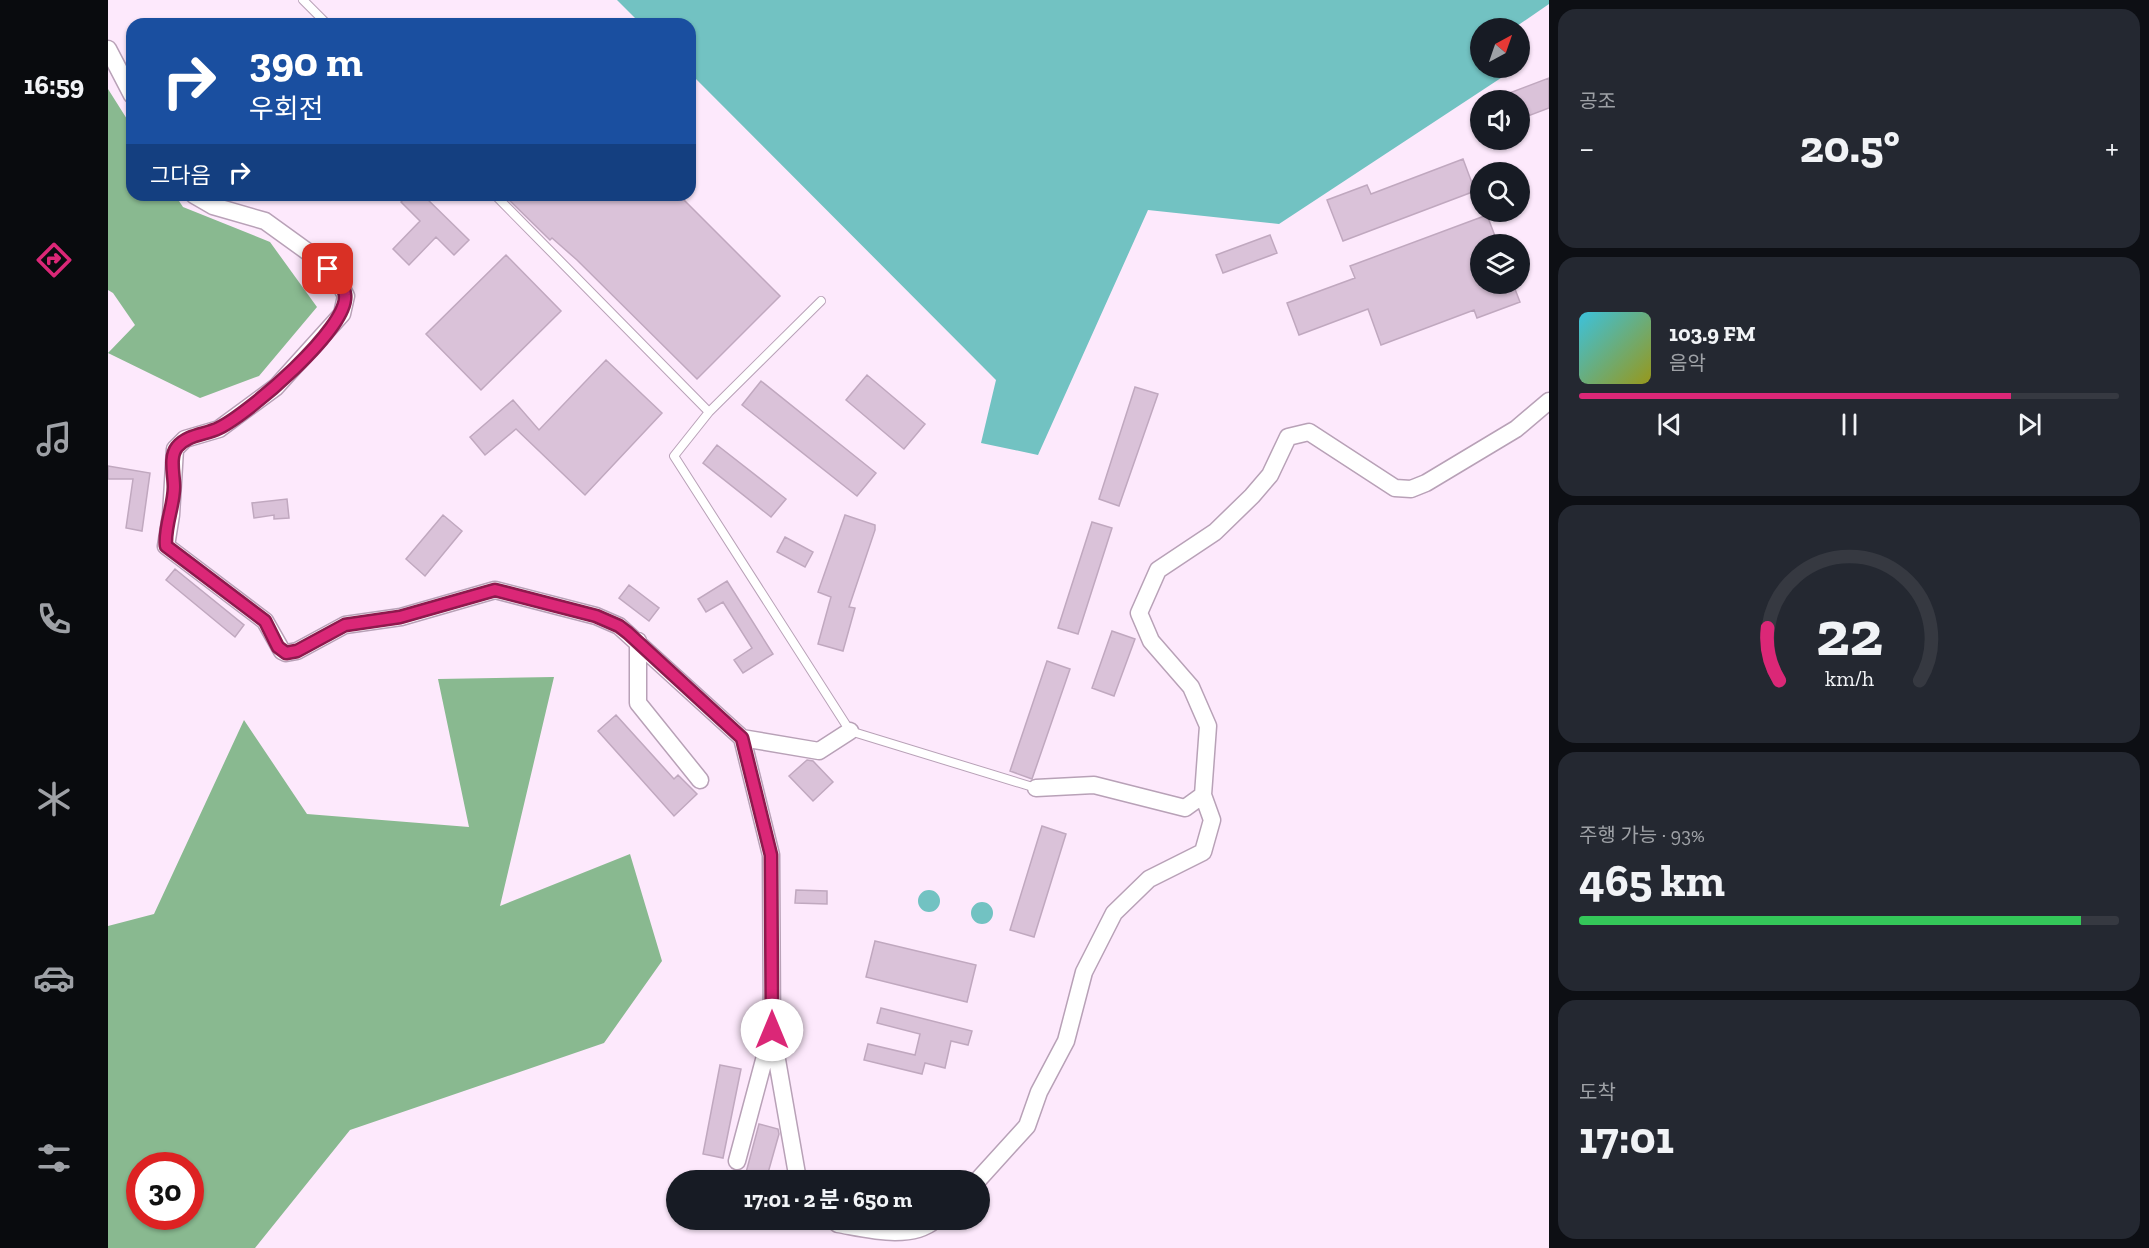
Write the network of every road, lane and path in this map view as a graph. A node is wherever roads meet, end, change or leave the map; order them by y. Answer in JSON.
{"nodes":[{"id":1,"x":303,"y":0,"type":"edge"},
{"id":2,"x":321,"y":18,"type":"edge"},
{"id":3,"x":108,"y":49,"type":"edge"},
{"id":4,"x":126,"y":84,"type":"edge"},
{"id":5,"x":204,"y":201,"type":"edge"},
{"id":6,"x":501,"y":201,"type":"edge"},
{"id":7,"x":821,"y":301,"type":"dead end"},
{"id":8,"x":1549,"y":401,"type":"edge"},
{"id":9,"x":709,"y":412,"type":"junction"},
{"id":10,"x":638,"y":641,"type":"junction"},
{"id":11,"x":850,"y":731,"type":"junction"},
{"id":12,"x":742,"y":738,"type":"junction"},
{"id":13,"x":700,"y":780,"type":"dead end"},
{"id":14,"x":1036,"y":788,"type":"joint"},
{"id":15,"x":1203,"y":795,"type":"junction"},
{"id":16,"x":772,"y":1030,"type":"junction"},
{"id":17,"x":737,"y":1161,"type":"dead end"},
{"id":18,"x":796,"y":1170,"type":"edge"},
{"id":19,"x":987,"y":1170,"type":"edge"},
{"id":20,"x":869,"y":1230,"type":"edge"},
{"id":21,"x":906,"y":1230,"type":"edge"}],
"edges":[{"from":1,"to":2,"type":"lane"},
{"from":3,"to":4,"type":"street"},
{"from":5,"to":10,"type":"street"},
{"from":6,"to":9,"type":"lane"},
{"from":7,"to":9,"type":"lane"},
{"from":8,"to":15,"type":"street"},
{"from":9,"to":11,"type":"lane"},
{"from":10,"to":12,"type":"street"},
{"from":10,"to":13,"type":"street"},
{"from":11,"to":12,"type":"street"},
{"from":11,"to":14,"type":"lane"},
{"from":12,"to":16,"type":"street"},
{"from":14,"to":15,"type":"street"},
{"from":15,"to":19,"type":"street"},
{"from":16,"to":17,"type":"street"},
{"from":16,"to":18,"type":"street"},
{"from":20,"to":21,"type":"street"}]}
